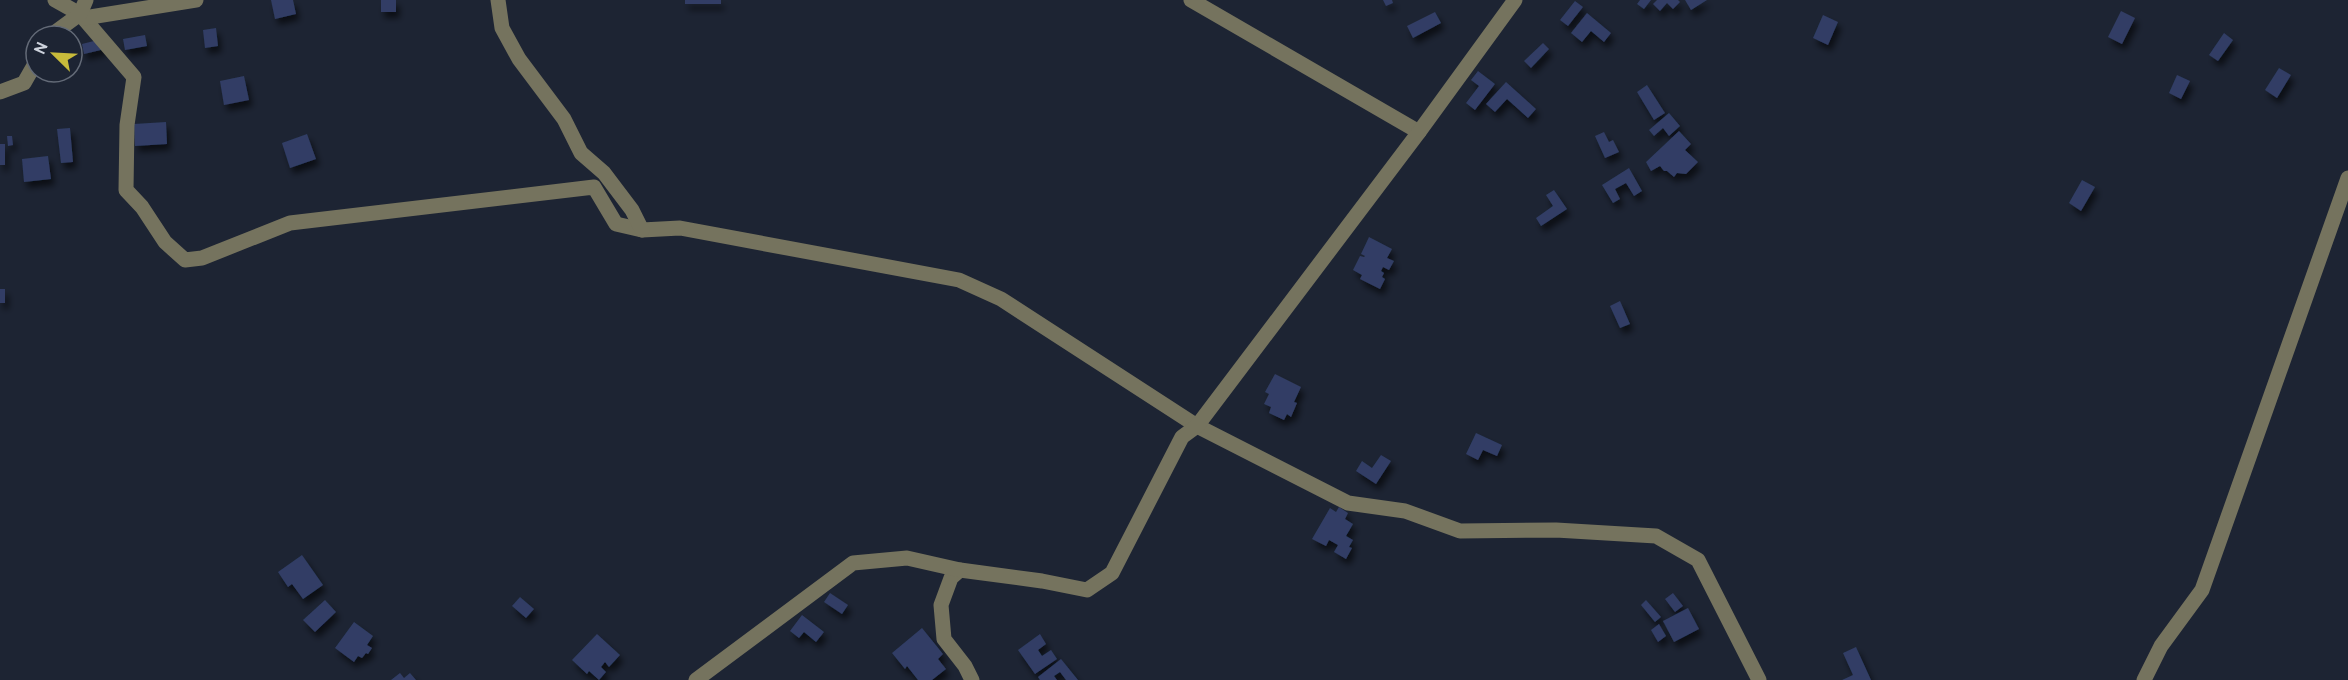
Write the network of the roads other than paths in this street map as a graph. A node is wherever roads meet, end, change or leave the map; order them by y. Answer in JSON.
{"nodes":[{"id":1,"x":55,"y":0,"type":"edge"},
{"id":2,"x":196,"y":0,"type":"edge"},
{"id":3,"x":498,"y":0,"type":"edge"},
{"id":4,"x":1191,"y":0,"type":"edge"},
{"id":5,"x":1515,"y":0,"type":"edge"},
{"id":6,"x":83,"y":10,"type":"edge"},
{"id":7,"x":65,"y":24,"type":"edge"},
{"id":8,"x":24,"y":83,"type":"edge"},
{"id":9,"x":0,"y":92,"type":"edge"},
{"id":10,"x":1419,"y":132,"type":"junction"},
{"id":11,"x":2348,"y":178,"type":"edge"},
{"id":12,"x":642,"y":230,"type":"junction"},
{"id":13,"x":1197,"y":426,"type":"junction"},
{"id":14,"x":960,"y":570,"type":"junction"},
{"id":15,"x":696,"y":680,"type":"edge"},
{"id":16,"x":972,"y":680,"type":"edge"},
{"id":17,"x":1759,"y":680,"type":"edge"},
{"id":18,"x":2144,"y":680,"type":"edge"}],
"edges":[{"from":1,"to":6,"type":"street"},
{"from":2,"to":6,"type":"street"},
{"from":3,"to":12,"type":"street"},
{"from":4,"to":10,"type":"street"},
{"from":5,"to":10,"type":"street"},
{"from":6,"to":7,"type":"street"},
{"from":6,"to":12,"type":"street"},
{"from":8,"to":9,"type":"street"},
{"from":10,"to":13,"type":"street"},
{"from":11,"to":18,"type":"street"},
{"from":12,"to":13,"type":"street"},
{"from":13,"to":14,"type":"street"},
{"from":13,"to":17,"type":"street"},
{"from":14,"to":15,"type":"street"},
{"from":14,"to":16,"type":"street"}]}
